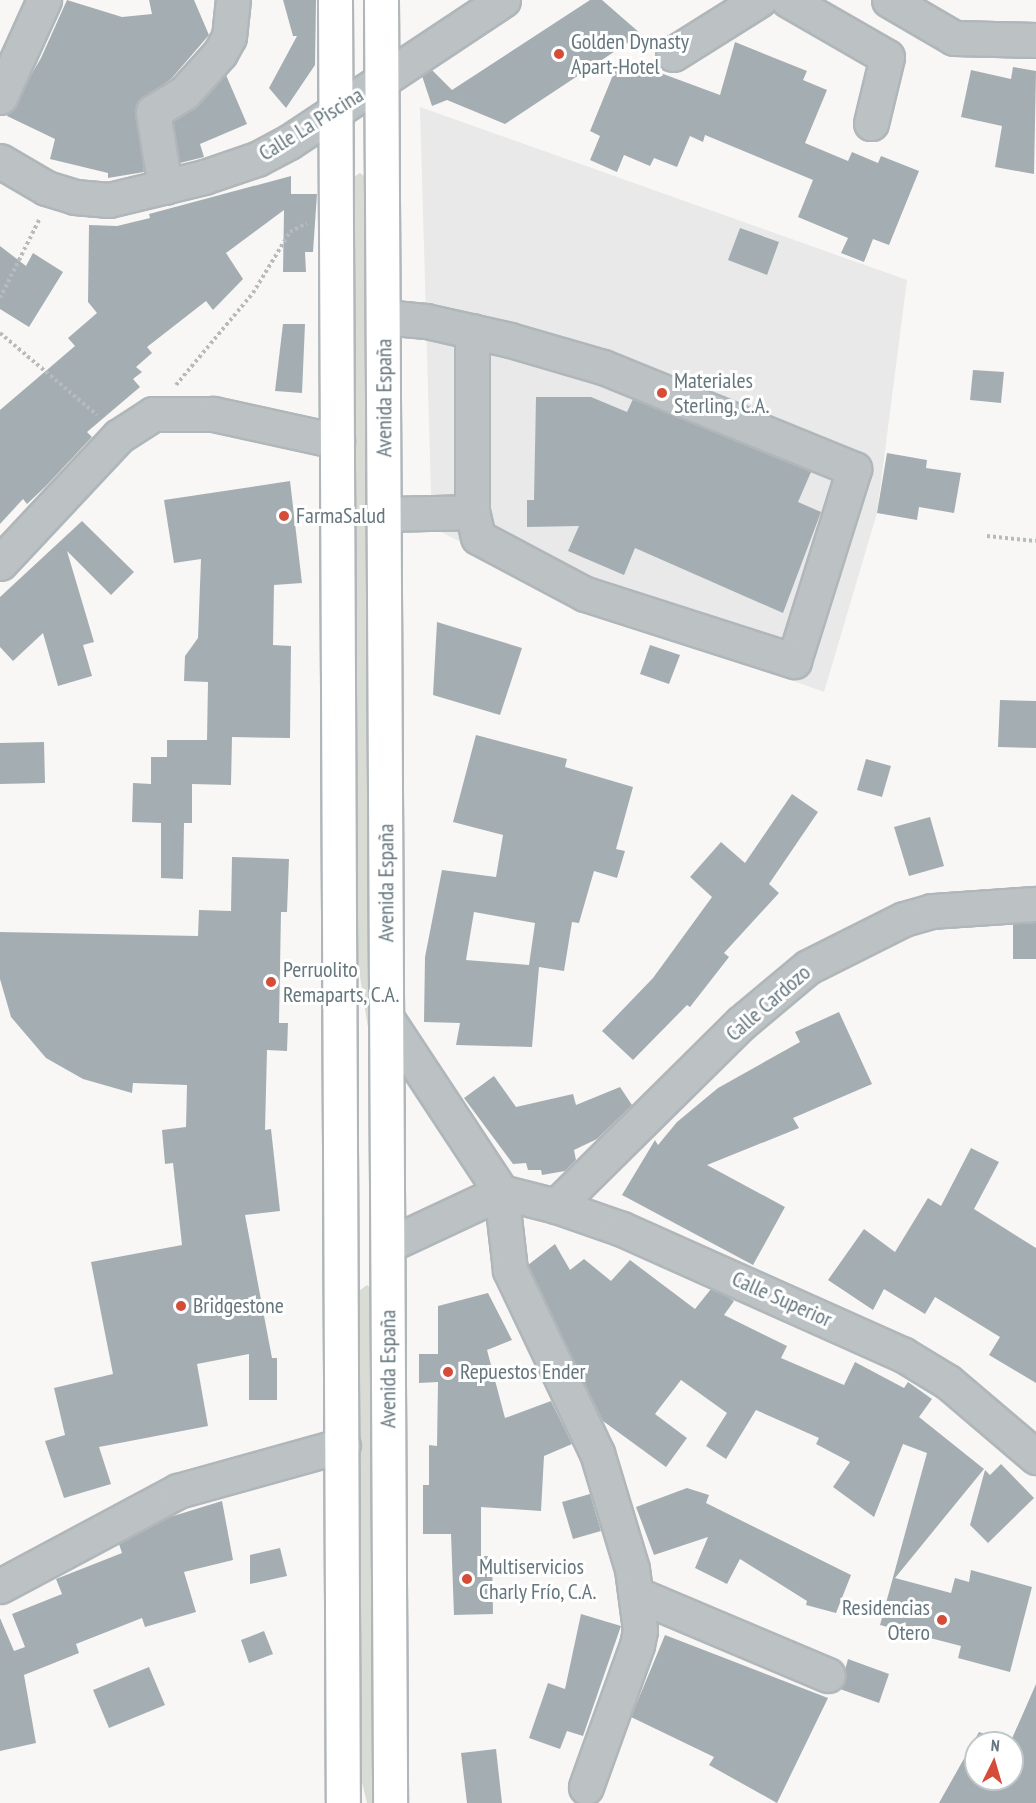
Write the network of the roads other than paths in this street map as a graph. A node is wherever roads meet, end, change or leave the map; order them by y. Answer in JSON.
{"nodes":[{"id":1,"x":44,"y":0,"type":"edge"},
{"id":2,"x":232,"y":0,"type":"edge"},
{"id":3,"x":335,"y":0,"type":"edge"},
{"id":4,"x":381,"y":0,"type":"edge"},
{"id":5,"x":503,"y":0,"type":"edge"},
{"id":6,"x":759,"y":0,"type":"edge"},
{"id":7,"x":788,"y":0,"type":"edge"},
{"id":8,"x":889,"y":0,"type":"edge"},
{"id":9,"x":1036,"y":40,"type":"edge"},
{"id":10,"x":673,"y":54,"type":"dead end"},
{"id":11,"x":382,"y":78,"type":"junction"},
{"id":12,"x":0,"y":97,"type":"edge"},
{"id":13,"x":336,"y":110,"type":"junction"},
{"id":14,"x":871,"y":123,"type":"dead end"},
{"id":15,"x":0,"y":161,"type":"edge"},
{"id":16,"x":165,"y":187,"type":"junction"},
{"id":17,"x":383,"y":317,"type":"junction"},
{"id":18,"x":472,"y":331,"type":"junction"},
{"id":19,"x":338,"y":441,"type":"junction"},
{"id":20,"x":472,"y":512,"type":"junction"},
{"id":21,"x":385,"y":514,"type":"junction"},
{"id":22,"x":0,"y":563,"type":"edge"},
{"id":23,"x":1036,"y":904,"type":"edge"},
{"id":24,"x":387,"y":1019,"type":"junction"},
{"id":25,"x":501,"y":1192,"type":"junction"},
{"id":26,"x":556,"y":1206,"type":"junction"},
{"id":27,"x":388,"y":1245,"type":"junction"},
{"id":28,"x":342,"y":1255,"type":"junction"},
{"id":29,"x":343,"y":1445,"type":"junction"},
{"id":30,"x":1036,"y":1457,"type":"edge"},
{"id":31,"x":0,"y":1586,"type":"edge"},
{"id":32,"x":636,"y":1594,"type":"junction"},
{"id":33,"x":828,"y":1675,"type":"dead end"},
{"id":34,"x":586,"y":1787,"type":"dead end"},
{"id":35,"x":344,"y":1803,"type":"edge"},
{"id":36,"x":390,"y":1803,"type":"edge"}],
"edges":[{"from":1,"to":12,"type":"street"},
{"from":2,"to":16,"type":"street"},
{"from":3,"to":13,"type":"main road","name":"Avenida España"},
{"from":4,"to":11,"type":"main road","name":"Avenida España"},
{"from":5,"to":11,"type":"street","name":"Calle La Piscina"},
{"from":6,"to":10,"type":"street"},
{"from":7,"to":14,"type":"street"},
{"from":8,"to":9,"type":"street"},
{"from":11,"to":13,"type":"street","name":"Calle La Piscina"},
{"from":11,"to":17,"type":"main road","name":"Avenida España"},
{"from":13,"to":16,"type":"street","name":"Calle La Piscina"},
{"from":13,"to":19,"type":"main road","name":"Avenida España"},
{"from":15,"to":16,"type":"street","name":"Calle La Piscina"},
{"from":17,"to":18,"type":"street"},
{"from":17,"to":21,"type":"main road","name":"Avenida España"},
{"from":18,"to":20,"type":"street"},
{"from":18,"to":20,"type":"street"},
{"from":19,"to":22,"type":"street"},
{"from":19,"to":28,"type":"main road","name":"Avenida España"},
{"from":20,"to":21,"type":"street"},
{"from":21,"to":24,"type":"main road","name":"Avenida España"},
{"from":23,"to":26,"type":"street","name":"Calle Cardozo"},
{"from":24,"to":25,"type":"street"},
{"from":24,"to":27,"type":"main road","name":"Avenida España"},
{"from":25,"to":26,"type":"street","name":"Calle Superior"},
{"from":25,"to":27,"type":"street"},
{"from":25,"to":32,"type":"street"},
{"from":26,"to":30,"type":"street","name":"Calle Superior"},
{"from":27,"to":28,"type":"main road"},
{"from":27,"to":36,"type":"main road","name":"Avenida España"},
{"from":28,"to":29,"type":"main road","name":"Avenida España"},
{"from":29,"to":31,"type":"street"},
{"from":29,"to":35,"type":"main road","name":"Avenida España"},
{"from":32,"to":33,"type":"street"},
{"from":32,"to":34,"type":"street"}]}
